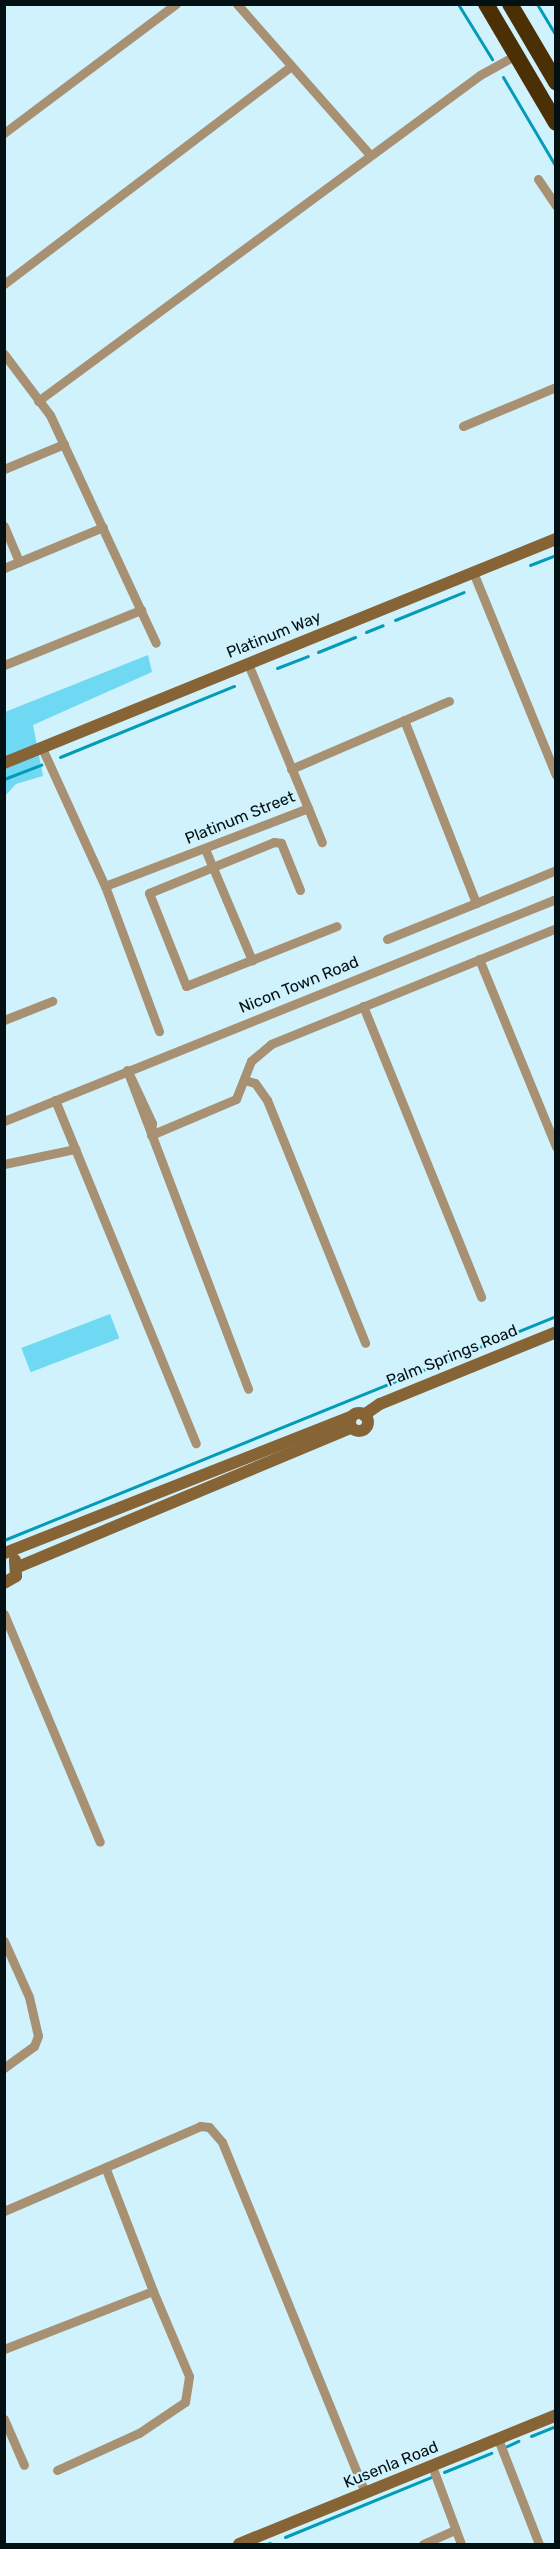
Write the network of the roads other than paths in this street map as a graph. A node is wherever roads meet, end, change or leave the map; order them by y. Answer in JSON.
{"nodes":[{"id":1,"x":176,"y":4,"type":"edge"},
{"id":2,"x":237,"y":4,"type":"edge"},
{"id":3,"x":486,"y":4,"type":"edge"},
{"id":4,"x":510,"y":4,"type":"edge"},
{"id":5,"x":516,"y":55,"type":"junction"},
{"id":6,"x":291,"y":66,"type":"junction"},
{"id":7,"x":555,"y":82,"type":"edge"},
{"id":8,"x":555,"y":123,"type":"edge"},
{"id":9,"x":4,"y":133,"type":"edge"},
{"id":10,"x":370,"y":155,"type":"junction"},
{"id":11,"x":538,"y":179,"type":"dead end"},
{"id":12,"x":555,"y":206,"type":"edge"},
{"id":13,"x":4,"y":284,"type":"edge"},
{"id":14,"x":4,"y":354,"type":"edge"},
{"id":15,"x":9,"y":370,"type":"edge"},
{"id":16,"x":555,"y":387,"type":"edge"},
{"id":17,"x":38,"y":401,"type":"junction"},
{"id":18,"x":462,"y":426,"type":"dead end"},
{"id":19,"x":64,"y":444,"type":"junction"},
{"id":20,"x":4,"y":469,"type":"edge"},
{"id":21,"x":4,"y":526,"type":"edge"},
{"id":22,"x":103,"y":527,"type":"junction"},
{"id":23,"x":555,"y":539,"type":"edge"},
{"id":24,"x":19,"y":562,"type":"junction"},
{"id":25,"x":4,"y":568,"type":"edge"},
{"id":26,"x":473,"y":572,"type":"junction"},
{"id":27,"x":141,"y":610,"type":"junction"},
{"id":28,"x":156,"y":643,"type":"dead end"},
{"id":29,"x":248,"y":664,"type":"junction"},
{"id":30,"x":4,"y":665,"type":"edge"},
{"id":31,"x":449,"y":701,"type":"dead end"},
{"id":32,"x":404,"y":720,"type":"junction"},
{"id":33,"x":42,"y":748,"type":"junction"},
{"id":34,"x":4,"y":763,"type":"edge"},
{"id":35,"x":291,"y":768,"type":"junction"},
{"id":36,"x":554,"y":768,"type":"edge"},
{"id":37,"x":308,"y":808,"type":"junction"},
{"id":38,"x":322,"y":842,"type":"dead end"},
{"id":39,"x":205,"y":849,"type":"junction"},
{"id":40,"x":214,"y":866,"type":"junction"},
{"id":41,"x":555,"y":870,"type":"edge"},
{"id":42,"x":105,"y":886,"type":"junction"},
{"id":43,"x":300,"y":890,"type":"dead end"},
{"id":44,"x":555,"y":899,"type":"edge"},
{"id":45,"x":476,"y":903,"type":"junction"},
{"id":46,"x":337,"y":926,"type":"dead end"},
{"id":47,"x":555,"y":928,"type":"edge"},
{"id":48,"x":387,"y":939,"type":"dead end"},
{"id":49,"x":479,"y":959,"type":"junction"},
{"id":50,"x":252,"y":960,"type":"junction"},
{"id":51,"x":52,"y":1001,"type":"dead end"},
{"id":52,"x":363,"y":1006,"type":"junction"},
{"id":53,"x":4,"y":1020,"type":"edge"},
{"id":54,"x":159,"y":1031,"type":"dead end"},
{"id":55,"x":127,"y":1070,"type":"junction"},
{"id":56,"x":244,"y":1080,"type":"junction"},
{"id":57,"x":55,"y":1100,"type":"junction"},
{"id":58,"x":4,"y":1120,"type":"edge"},
{"id":59,"x":152,"y":1135,"type":"junction"},
{"id":60,"x":555,"y":1147,"type":"edge"},
{"id":61,"x":75,"y":1149,"type":"junction"},
{"id":62,"x":4,"y":1164,"type":"edge"},
{"id":63,"x":481,"y":1297,"type":"dead end"},
{"id":64,"x":555,"y":1332,"type":"edge"},
{"id":65,"x":365,"y":1343,"type":"dead end"},
{"id":66,"x":248,"y":1389,"type":"dead end"},
{"id":67,"x":356,"y":1420,"type":"junction"},
{"id":68,"x":196,"y":1443,"type":"dead end"},
{"id":69,"x":5,"y":1553,"type":"edge"},
{"id":70,"x":18,"y":1567,"type":"junction"},
{"id":71,"x":4,"y":1583,"type":"edge"},
{"id":72,"x":4,"y":1614,"type":"edge"},
{"id":73,"x":100,"y":1842,"type":"dead end"},
{"id":74,"x":4,"y":1941,"type":"edge"},
{"id":75,"x":4,"y":2068,"type":"edge"},
{"id":76,"x":106,"y":2169,"type":"junction"},
{"id":77,"x":4,"y":2211,"type":"edge"},
{"id":78,"x":153,"y":2291,"type":"junction"},
{"id":79,"x":4,"y":2349,"type":"edge"},
{"id":80,"x":555,"y":2415,"type":"edge"},
{"id":81,"x":4,"y":2420,"type":"edge"},
{"id":82,"x":498,"y":2439,"type":"junction"},
{"id":83,"x":24,"y":2465,"type":"dead end"},
{"id":84,"x":432,"y":2466,"type":"junction"},
{"id":85,"x":57,"y":2469,"type":"dead end"},
{"id":86,"x":364,"y":2493,"type":"junction"},
{"id":87,"x":455,"y":2530,"type":"junction"},
{"id":88,"x":239,"y":2544,"type":"edge"},
{"id":89,"x":423,"y":2544,"type":"edge"},
{"id":90,"x":461,"y":2544,"type":"edge"},
{"id":91,"x":539,"y":2544,"type":"edge"}],
"edges":[{"from":1,"to":9,"type":"street"},
{"from":2,"to":6,"type":"street"},
{"from":3,"to":5,"type":"highway"},
{"from":4,"to":7,"type":"highway"},
{"from":5,"to":8,"type":"highway"},
{"from":5,"to":10,"type":"street"},
{"from":6,"to":10,"type":"street"},
{"from":6,"to":13,"type":"street"},
{"from":10,"to":17,"type":"street"},
{"from":11,"to":12,"type":"street"},
{"from":14,"to":15,"type":"street"},
{"from":15,"to":17,"type":"street"},
{"from":16,"to":18,"type":"street"},
{"from":17,"to":19,"type":"street"},
{"from":19,"to":20,"type":"street"},
{"from":19,"to":22,"type":"street"},
{"from":21,"to":24,"type":"street"},
{"from":22,"to":24,"type":"street"},
{"from":22,"to":27,"type":"street"},
{"from":23,"to":26,"type":"street","name":"Platinum Way"},
{"from":24,"to":25,"type":"street"},
{"from":26,"to":29,"type":"street","name":"Platinum Way"},
{"from":26,"to":36,"type":"street"},
{"from":27,"to":28,"type":"street"},
{"from":27,"to":30,"type":"street"},
{"from":29,"to":33,"type":"street","name":"Platinum Way"},
{"from":29,"to":35,"type":"street","name":"Platinum Street"},
{"from":31,"to":32,"type":"street"},
{"from":32,"to":35,"type":"street"},
{"from":32,"to":45,"type":"street"},
{"from":33,"to":34,"type":"street","name":"Platinum Way"},
{"from":33,"to":42,"type":"street"},
{"from":35,"to":37,"type":"street","name":"Platinum Street"},
{"from":37,"to":38,"type":"street"},
{"from":37,"to":39,"type":"street","name":"Platinum Street"},
{"from":39,"to":40,"type":"street"},
{"from":39,"to":42,"type":"street","name":"Platinum Street"},
{"from":40,"to":43,"type":"street"},
{"from":40,"to":50,"type":"street"},
{"from":40,"to":50,"type":"street"},
{"from":41,"to":45,"type":"street"},
{"from":42,"to":54,"type":"street"},
{"from":44,"to":55,"type":"street","name":"Nicon Town Road"},
{"from":45,"to":48,"type":"street"},
{"from":46,"to":50,"type":"street"},
{"from":47,"to":49,"type":"street"},
{"from":49,"to":52,"type":"street"},
{"from":49,"to":60,"type":"street"},
{"from":51,"to":53,"type":"street"},
{"from":52,"to":56,"type":"street"},
{"from":52,"to":63,"type":"street"},
{"from":55,"to":57,"type":"street","name":"Nicon Town Road"},
{"from":55,"to":59,"type":"street"},
{"from":56,"to":59,"type":"street"},
{"from":56,"to":65,"type":"street"},
{"from":57,"to":58,"type":"street","name":"Nicon Town Road"},
{"from":57,"to":61,"type":"street"},
{"from":59,"to":66,"type":"street"},
{"from":61,"to":62,"type":"street"},
{"from":61,"to":68,"type":"street"},
{"from":64,"to":67,"type":"street","name":"Palm Springs Road"},
{"from":67,"to":69,"type":"street"},
{"from":67,"to":70,"type":"street"},
{"from":69,"to":70,"type":"street"},
{"from":70,"to":71,"type":"street"},
{"from":72,"to":73,"type":"street"},
{"from":74,"to":75,"type":"street"},
{"from":76,"to":77,"type":"street"},
{"from":76,"to":78,"type":"street"},
{"from":76,"to":86,"type":"street"},
{"from":78,"to":79,"type":"street"},
{"from":78,"to":85,"type":"street"},
{"from":80,"to":82,"type":"street","name":"Kusenla Road"},
{"from":81,"to":83,"type":"street"},
{"from":82,"to":84,"type":"street","name":"Kusenla Road"},
{"from":82,"to":91,"type":"street"},
{"from":84,"to":86,"type":"street","name":"Kusenla Road"},
{"from":84,"to":87,"type":"street"},
{"from":86,"to":88,"type":"street","name":"Kusenla Road"},
{"from":87,"to":89,"type":"street"},
{"from":87,"to":90,"type":"street"}]}
